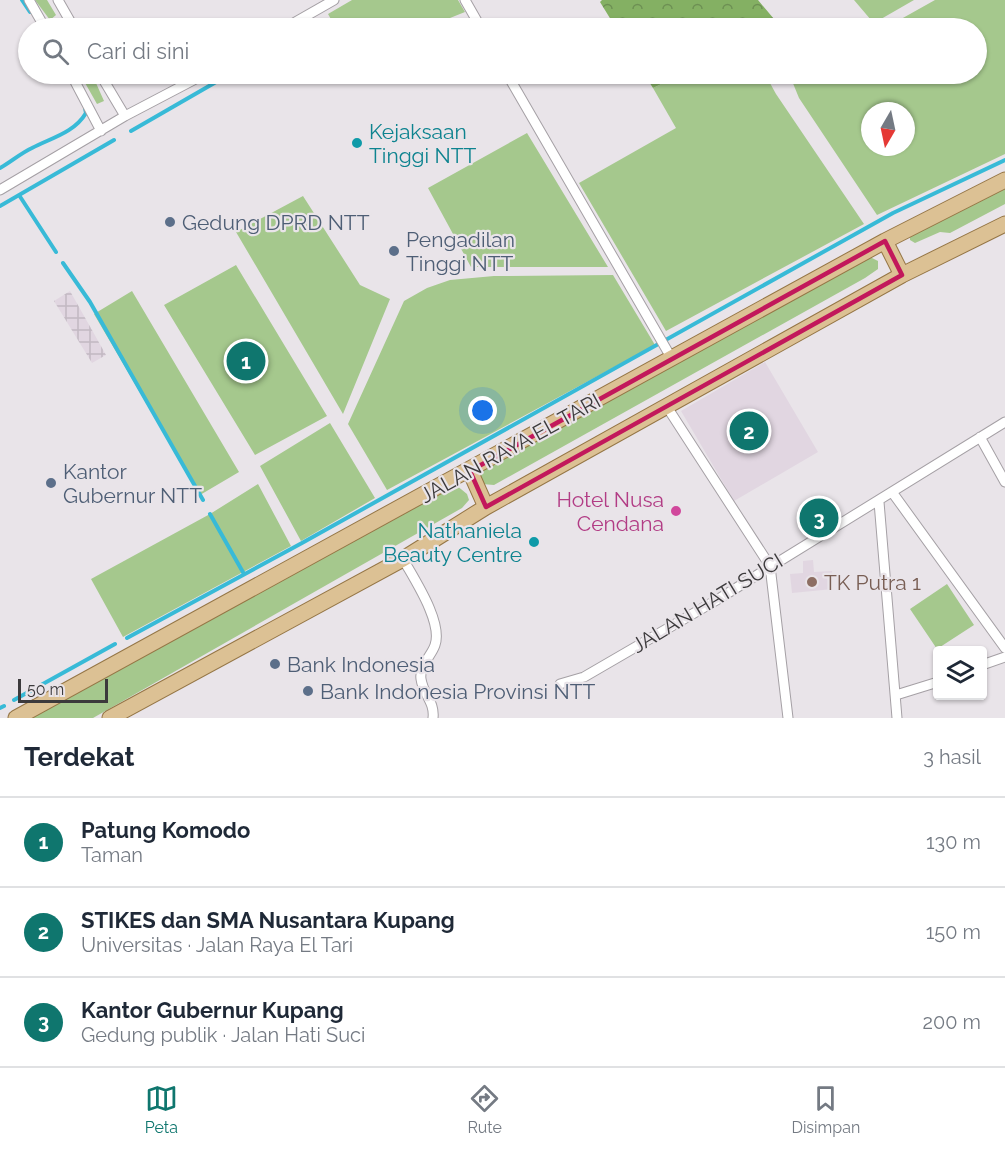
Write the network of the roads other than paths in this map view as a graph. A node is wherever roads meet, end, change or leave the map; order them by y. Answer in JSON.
{"nodes":[{"id":1,"x":29,"y":0,"type":"edge"},
{"id":2,"x":58,"y":0,"type":"edge"},
{"id":3,"x":334,"y":0,"type":"edge"},
{"id":4,"x":465,"y":0,"type":"edge"},
{"id":5,"x":39,"y":18,"type":"edge"},
{"id":6,"x":68,"y":18,"type":"edge"},
{"id":7,"x":302,"y":18,"type":"edge"},
{"id":8,"x":475,"y":18,"type":"edge"},
{"id":9,"x":76,"y":84,"type":"edge"},
{"id":10,"x":106,"y":84,"type":"edge"},
{"id":11,"x":186,"y":84,"type":"edge"},
{"id":12,"x":513,"y":84,"type":"edge"},
{"id":13,"x":125,"y":116,"type":"junction"},
{"id":14,"x":101,"y":130,"type":"junction"},
{"id":15,"x":1005,"y":180,"type":"edge"},
{"id":16,"x":0,"y":190,"type":"edge"},
{"id":17,"x":1005,"y":224,"type":"edge"},
{"id":18,"x":885,"y":242,"type":"junction"},
{"id":19,"x":902,"y":275,"type":"junction"},
{"id":20,"x":670,"y":354,"type":"junction"},
{"id":21,"x":667,"y":407,"type":"junction"},
{"id":22,"x":1005,"y":422,"type":"edge"},
{"id":23,"x":980,"y":437,"type":"junction"},
{"id":24,"x":470,"y":471,"type":"junction"},
{"id":25,"x":1005,"y":482,"type":"edge"},
{"id":26,"x":892,"y":492,"type":"junction"},
{"id":27,"x":879,"y":501,"type":"junction"},
{"id":28,"x":486,"y":507,"type":"junction"},
{"id":29,"x":403,"y":559,"type":"junction"},
{"id":30,"x":771,"y":566,"type":"junction"},
{"id":31,"x":1005,"y":648,"type":"edge"},
{"id":32,"x":1005,"y":657,"type":"edge"},
{"id":33,"x":987,"y":663,"type":"edge"},
{"id":34,"x":560,"y":684,"type":"dead end"},
{"id":35,"x":933,"y":684,"type":"edge"},
{"id":36,"x":896,"y":695,"type":"junction"},
{"id":37,"x":20,"y":717,"type":"edge"},
{"id":38,"x":110,"y":718,"type":"edge"},
{"id":39,"x":433,"y":718,"type":"edge"},
{"id":40,"x":788,"y":718,"type":"edge"},
{"id":41,"x":897,"y":718,"type":"edge"}],
"edges":[{"from":1,"to":5,"type":"street"},
{"from":2,"to":6,"type":"street"},
{"from":3,"to":7,"type":"street"},
{"from":4,"to":8,"type":"street"},
{"from":9,"to":14,"type":"street"},
{"from":10,"to":13,"type":"street"},
{"from":11,"to":13,"type":"street"},
{"from":12,"to":20,"type":"street"},
{"from":13,"to":14,"type":"street"},
{"from":14,"to":16,"type":"street"},
{"from":15,"to":18,"type":"main road","name":"JALAN RAYA EL TARI"},
{"from":17,"to":19,"type":"main road","name":"JALAN RAYA EL TARI"},
{"from":18,"to":19,"type":"main road"},
{"from":18,"to":20,"type":"main road","name":"JALAN RAYA EL TARI"},
{"from":19,"to":21,"type":"main road","name":"JALAN RAYA EL TARI"},
{"from":20,"to":24,"type":"main road","name":"JALAN RAYA EL TARI"},
{"from":21,"to":28,"type":"main road","name":"JALAN RAYA EL TARI"},
{"from":21,"to":30,"type":"street"},
{"from":22,"to":23,"type":"street","name":"JALAN HATI SUCI"},
{"from":23,"to":25,"type":"street"},
{"from":23,"to":26,"type":"street","name":"JALAN HATI SUCI"},
{"from":24,"to":28,"type":"main road"},
{"from":24,"to":37,"type":"main road","name":"JALAN RAYA EL TARI"},
{"from":26,"to":27,"type":"street","name":"JALAN HATI SUCI"},
{"from":26,"to":31,"type":"street"},
{"from":27,"to":30,"type":"street","name":"JALAN HATI SUCI"},
{"from":27,"to":36,"type":"street"},
{"from":28,"to":29,"type":"main road","name":"JALAN RAYA EL TARI"},
{"from":29,"to":38,"type":"main road","name":"JALAN RAYA EL TARI"},
{"from":29,"to":39,"type":"street"},
{"from":30,"to":34,"type":"street","name":"JALAN HATI SUCI"},
{"from":30,"to":40,"type":"street"},
{"from":32,"to":33,"type":"street"},
{"from":35,"to":36,"type":"street"},
{"from":36,"to":41,"type":"street"}]}
